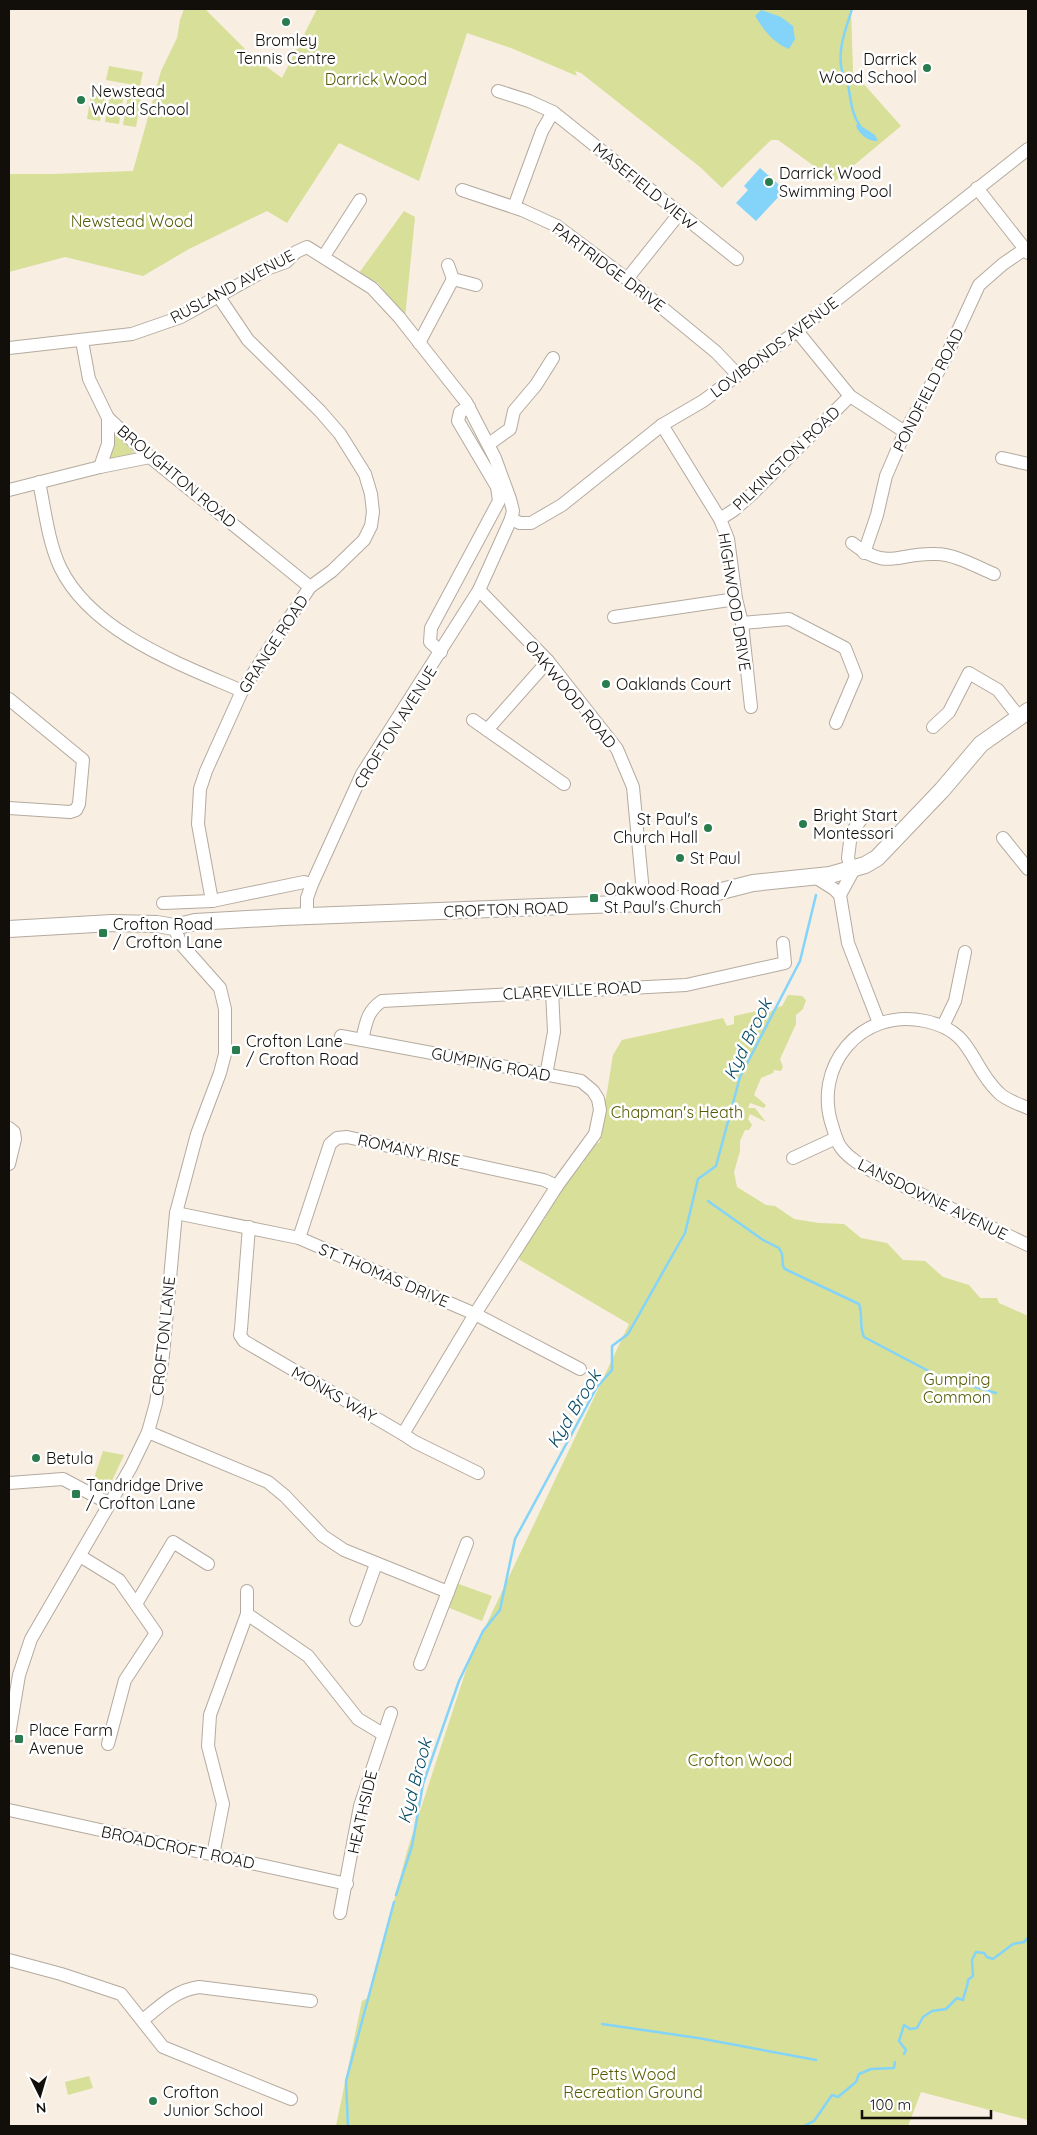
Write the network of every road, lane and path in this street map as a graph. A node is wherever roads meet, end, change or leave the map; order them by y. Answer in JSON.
{"nodes":[{"id":1,"x":498,"y":91,"type":"dead end"},
{"id":2,"x":553,"y":112,"type":"junction"},
{"id":3,"x":1028,"y":149,"type":"edge"},
{"id":4,"x":977,"y":188,"type":"junction"},
{"id":5,"x":462,"y":190,"type":"dead end"},
{"id":6,"x":360,"y":200,"type":"dead end"},
{"id":7,"x":514,"y":207,"type":"junction"},
{"id":8,"x":679,"y":214,"type":"junction"},
{"id":9,"x":1027,"y":251,"type":"edge"},
{"id":10,"x":324,"y":256,"type":"junction"},
{"id":11,"x":737,"y":259,"type":"dead end"},
{"id":12,"x":448,"y":265,"type":"dead end"},
{"id":13,"x":453,"y":279,"type":"junction"},
{"id":14,"x":627,"y":279,"type":"junction"},
{"id":15,"x":476,"y":285,"type":"dead end"},
{"id":16,"x":219,"y":297,"type":"junction"},
{"id":17,"x":797,"y":331,"type":"junction"},
{"id":18,"x":82,"y":341,"type":"junction"},
{"id":19,"x":420,"y":343,"type":"junction"},
{"id":20,"x":9,"y":348,"type":"edge"},
{"id":21,"x":9,"y":356,"type":"edge"},
{"id":22,"x":553,"y":358,"type":"dead end"},
{"id":23,"x":737,"y":374,"type":"junction"},
{"id":24,"x":850,"y":396,"type":"junction"},
{"id":25,"x":469,"y":407,"type":"junction"},
{"id":26,"x":108,"y":418,"type":"junction"},
{"id":27,"x":662,"y":425,"type":"junction"},
{"id":28,"x":905,"y":432,"type":"junction"},
{"id":29,"x":489,"y":444,"type":"junction"},
{"id":30,"x":150,"y":457,"type":"junction"},
{"id":31,"x":1002,"y":458,"type":"dead end"},
{"id":32,"x":1028,"y":464,"type":"edge"},
{"id":33,"x":100,"y":467,"type":"junction"},
{"id":34,"x":40,"y":482,"type":"junction"},
{"id":35,"x":9,"y":490,"type":"edge"},
{"id":36,"x":511,"y":519,"type":"junction"},
{"id":37,"x":720,"y":519,"type":"junction"},
{"id":38,"x":852,"y":543,"type":"dead end"},
{"id":39,"x":864,"y":553,"type":"junction"},
{"id":40,"x":994,"y":574,"type":"dead end"},
{"id":41,"x":310,"y":587,"type":"junction"},
{"id":42,"x":479,"y":590,"type":"junction"},
{"id":43,"x":736,"y":599,"type":"junction"},
{"id":44,"x":614,"y":618,"type":"dead end"},
{"id":45,"x":742,"y":623,"type":"junction"},
{"id":46,"x":441,"y":652,"type":"junction"},
{"id":47,"x":548,"y":661,"type":"junction"},
{"id":48,"x":242,"y":691,"type":"junction"},
{"id":49,"x":9,"y":698,"type":"edge"},
{"id":50,"x":751,"y":707,"type":"dead end"},
{"id":51,"x":1025,"y":715,"type":"edge"},
{"id":52,"x":473,"y":720,"type":"dead end"},
{"id":53,"x":836,"y":723,"type":"dead end"},
{"id":54,"x":933,"y":727,"type":"dead end"},
{"id":55,"x":487,"y":730,"type":"junction"},
{"id":56,"x":564,"y":784,"type":"dead end"},
{"id":57,"x":9,"y":808,"type":"edge"},
{"id":58,"x":864,"y":817,"type":"dead end"},
{"id":59,"x":1003,"y":838,"type":"dead end"},
{"id":60,"x":851,"y":869,"type":"junction"},
{"id":61,"x":1028,"y":869,"type":"edge"},
{"id":62,"x":814,"y":877,"type":"junction"},
{"id":63,"x":312,"y":884,"type":"junction"},
{"id":64,"x":840,"y":895,"type":"junction"},
{"id":65,"x":212,"y":901,"type":"junction"},
{"id":66,"x":164,"y":903,"type":"dead end"},
{"id":67,"x":644,"y":903,"type":"junction"},
{"id":68,"x":307,"y":916,"type":"junction"},
{"id":69,"x":174,"y":927,"type":"junction"},
{"id":70,"x":9,"y":929,"type":"edge"},
{"id":71,"x":783,"y":942,"type":"dead end"},
{"id":72,"x":965,"y":952,"type":"dead end"},
{"id":73,"x":552,"y":991,"type":"junction"},
{"id":74,"x":879,"y":1023,"type":"junction"},
{"id":75,"x":943,"y":1026,"type":"junction"},
{"id":76,"x":340,"y":1036,"type":"dead end"},
{"id":77,"x":362,"y":1040,"type":"junction"},
{"id":78,"x":546,"y":1075,"type":"junction"},
{"id":79,"x":1028,"y":1108,"type":"edge"},
{"id":80,"x":9,"y":1128,"type":"edge"},
{"id":81,"x":836,"y":1138,"type":"junction"},
{"id":82,"x":793,"y":1158,"type":"dead end"},
{"id":83,"x":9,"y":1164,"type":"edge"},
{"id":84,"x":557,"y":1186,"type":"junction"},
{"id":85,"x":176,"y":1214,"type":"junction"},
{"id":86,"x":249,"y":1227,"type":"junction"},
{"id":87,"x":299,"y":1238,"type":"junction"},
{"id":88,"x":1028,"y":1245,"type":"edge"},
{"id":89,"x":475,"y":1314,"type":"junction"},
{"id":90,"x":580,"y":1369,"type":"dead end"},
{"id":91,"x":148,"y":1432,"type":"junction"},
{"id":92,"x":403,"y":1434,"type":"junction"},
{"id":93,"x":478,"y":1473,"type":"dead end"},
{"id":94,"x":9,"y":1483,"type":"edge"},
{"id":95,"x":110,"y":1504,"type":"junction"},
{"id":96,"x":467,"y":1544,"type":"dead end"},
{"id":97,"x":80,"y":1556,"type":"junction"},
{"id":98,"x":208,"y":1564,"type":"dead end"},
{"id":99,"x":376,"y":1564,"type":"junction"},
{"id":100,"x":247,"y":1591,"type":"dead end"},
{"id":101,"x":448,"y":1592,"type":"junction"},
{"id":102,"x":136,"y":1604,"type":"junction"},
{"id":103,"x":247,"y":1614,"type":"junction"},
{"id":104,"x":356,"y":1620,"type":"dead end"},
{"id":105,"x":420,"y":1664,"type":"dead end"},
{"id":106,"x":391,"y":1713,"type":"dead end"},
{"id":107,"x":383,"y":1734,"type":"junction"},
{"id":108,"x":9,"y":1735,"type":"edge"},
{"id":109,"x":108,"y":1744,"type":"dead end"},
{"id":110,"x":9,"y":1810,"type":"edge"},
{"id":111,"x":213,"y":1855,"type":"junction"},
{"id":112,"x":347,"y":1884,"type":"junction"},
{"id":113,"x":340,"y":1913,"type":"dead end"},
{"id":114,"x":9,"y":1960,"type":"edge"},
{"id":115,"x":311,"y":2001,"type":"dead end"},
{"id":116,"x":143,"y":2020,"type":"junction"},
{"id":117,"x":291,"y":2099,"type":"dead end"}],
"edges":[{"from":1,"to":2,"type":"street","name":"MASEFIELD VIEW"},
{"from":2,"to":7,"type":"street"},
{"from":2,"to":8,"type":"street","name":"MASEFIELD VIEW"},
{"from":3,"to":4,"type":"street","name":"LOVIBONDS AVENUE"},
{"from":4,"to":9,"type":"street"},
{"from":4,"to":17,"type":"street","name":"LOVIBONDS AVENUE"},
{"from":5,"to":7,"type":"street","name":"PARTRIDGE DRIVE"},
{"from":6,"to":10,"type":"street"},
{"from":7,"to":14,"type":"street","name":"PARTRIDGE DRIVE"},
{"from":8,"to":11,"type":"street","name":"MASEFIELD VIEW"},
{"from":8,"to":14,"type":"street"},
{"from":9,"to":28,"type":"street","name":"PONDFIELD ROAD"},
{"from":10,"to":16,"type":"street","name":"RUSLAND AVENUE"},
{"from":10,"to":19,"type":"street"},
{"from":12,"to":13,"type":"street"},
{"from":13,"to":15,"type":"street"},
{"from":13,"to":19,"type":"street"},
{"from":14,"to":23,"type":"street","name":"PARTRIDGE DRIVE"},
{"from":16,"to":18,"type":"street","name":"RUSLAND AVENUE"},
{"from":16,"to":41,"type":"street","name":"GRANGE ROAD"},
{"from":17,"to":23,"type":"street","name":"LOVIBONDS AVENUE"},
{"from":17,"to":24,"type":"street"},
{"from":18,"to":20,"type":"street","name":"RUSLAND AVENUE"},
{"from":18,"to":26,"type":"street","name":"BROUGHTON ROAD"},
{"from":19,"to":25,"type":"street"},
{"from":20,"to":21,"type":"street","name":"RUSLAND AVENUE"},
{"from":22,"to":29,"type":"street"},
{"from":23,"to":27,"type":"street","name":"LOVIBONDS AVENUE"},
{"from":24,"to":28,"type":"street"},
{"from":24,"to":37,"type":"street","name":"PILKINGTON ROAD"},
{"from":25,"to":29,"type":"street"},
{"from":25,"to":46,"type":"street","name":"CROFTON AVENUE"},
{"from":26,"to":30,"type":"street","name":"BROUGHTON ROAD"},
{"from":26,"to":33,"type":"street"},
{"from":27,"to":36,"type":"street","name":"LOVIBONDS AVENUE"},
{"from":27,"to":37,"type":"street","name":"HIGHWOOD DRIVE"},
{"from":28,"to":39,"type":"street","name":"PONDFIELD ROAD"},
{"from":29,"to":36,"type":"street"},
{"from":30,"to":33,"type":"street"},
{"from":30,"to":41,"type":"street","name":"BROUGHTON ROAD"},
{"from":31,"to":32,"type":"street"},
{"from":33,"to":34,"type":"street"},
{"from":34,"to":35,"type":"street"},
{"from":34,"to":48,"type":"street"},
{"from":36,"to":42,"type":"street","name":"CROFTON AVENUE"},
{"from":37,"to":43,"type":"street","name":"HIGHWOOD DRIVE"},
{"from":38,"to":39,"type":"street"},
{"from":39,"to":40,"type":"street"},
{"from":41,"to":48,"type":"street","name":"GRANGE ROAD"},
{"from":42,"to":46,"type":"street","name":"CROFTON AVENUE"},
{"from":42,"to":47,"type":"street","name":"OAKWOOD ROAD"},
{"from":43,"to":44,"type":"street"},
{"from":43,"to":45,"type":"street","name":"HIGHWOOD DRIVE"},
{"from":45,"to":50,"type":"street","name":"HIGHWOOD DRIVE"},
{"from":45,"to":53,"type":"street"},
{"from":46,"to":63,"type":"street","name":"CROFTON AVENUE"},
{"from":47,"to":55,"type":"street"},
{"from":47,"to":67,"type":"street","name":"OAKWOOD ROAD"},
{"from":48,"to":65,"type":"street","name":"GRANGE ROAD"},
{"from":49,"to":57,"type":"street"},
{"from":51,"to":54,"type":"street"},
{"from":51,"to":60,"type":"main road","name":"CROFTON ROAD"},
{"from":52,"to":55,"type":"street"},
{"from":55,"to":56,"type":"street"},
{"from":58,"to":60,"type":"street"},
{"from":59,"to":61,"type":"street"},
{"from":60,"to":62,"type":"main road","name":"CROFTON ROAD"},
{"from":60,"to":64,"type":"street"},
{"from":62,"to":64,"type":"street"},
{"from":62,"to":67,"type":"main road","name":"CROFTON ROAD"},
{"from":63,"to":65,"type":"street"},
{"from":63,"to":68,"type":"street","name":"CROFTON AVENUE"},
{"from":64,"to":74,"type":"street"},
{"from":65,"to":66,"type":"street"},
{"from":67,"to":68,"type":"main road","name":"CROFTON ROAD"},
{"from":68,"to":69,"type":"main road","name":"CROFTON ROAD"},
{"from":69,"to":70,"type":"main road","name":"CROFTON ROAD"},
{"from":69,"to":85,"type":"street","name":"CROFTON LANE"},
{"from":71,"to":73,"type":"street","name":"CLAREVILLE ROAD"},
{"from":72,"to":75,"type":"street"},
{"from":73,"to":77,"type":"street","name":"CLAREVILLE ROAD"},
{"from":73,"to":78,"type":"street"},
{"from":74,"to":75,"type":"street","name":"LANSDOWNE AVENUE"},
{"from":74,"to":81,"type":"street","name":"LANSDOWNE AVENUE"},
{"from":75,"to":79,"type":"street"},
{"from":76,"to":77,"type":"street","name":"GUMPING ROAD"},
{"from":77,"to":78,"type":"street","name":"GUMPING ROAD"},
{"from":78,"to":84,"type":"street","name":"GUMPING ROAD"},
{"from":80,"to":83,"type":"street"},
{"from":81,"to":82,"type":"street"},
{"from":81,"to":88,"type":"street","name":"LANSDOWNE AVENUE"},
{"from":84,"to":87,"type":"street","name":"ROMANY RISE"},
{"from":84,"to":89,"type":"street"},
{"from":85,"to":86,"type":"street","name":"ST THOMAS DRIVE"},
{"from":85,"to":91,"type":"street","name":"CROFTON LANE"},
{"from":86,"to":87,"type":"street","name":"ST THOMAS DRIVE"},
{"from":86,"to":92,"type":"street","name":"MONKS WAY"},
{"from":87,"to":89,"type":"street","name":"ST THOMAS DRIVE"},
{"from":89,"to":90,"type":"street","name":"ST THOMAS DRIVE"},
{"from":89,"to":92,"type":"street"},
{"from":91,"to":95,"type":"street","name":"CROFTON LANE"},
{"from":91,"to":99,"type":"street"},
{"from":92,"to":93,"type":"street","name":"MONKS WAY"},
{"from":94,"to":95,"type":"street"},
{"from":95,"to":97,"type":"street","name":"CROFTON LANE"},
{"from":96,"to":101,"type":"street"},
{"from":97,"to":102,"type":"street"},
{"from":97,"to":108,"type":"street","name":"CROFTON LANE"},
{"from":98,"to":102,"type":"street"},
{"from":99,"to":101,"type":"street"},
{"from":99,"to":104,"type":"street"},
{"from":100,"to":103,"type":"street"},
{"from":101,"to":105,"type":"street"},
{"from":102,"to":109,"type":"street"},
{"from":103,"to":107,"type":"street"},
{"from":103,"to":111,"type":"street"},
{"from":106,"to":107,"type":"street","name":"HEATHSIDE"},
{"from":107,"to":112,"type":"street","name":"HEATHSIDE"},
{"from":110,"to":111,"type":"street","name":"BROADCROFT ROAD"},
{"from":111,"to":112,"type":"street","name":"BROADCROFT ROAD"},
{"from":112,"to":113,"type":"street","name":"HEATHSIDE"},
{"from":114,"to":116,"type":"street"},
{"from":115,"to":116,"type":"street"},
{"from":116,"to":117,"type":"street"}]}
